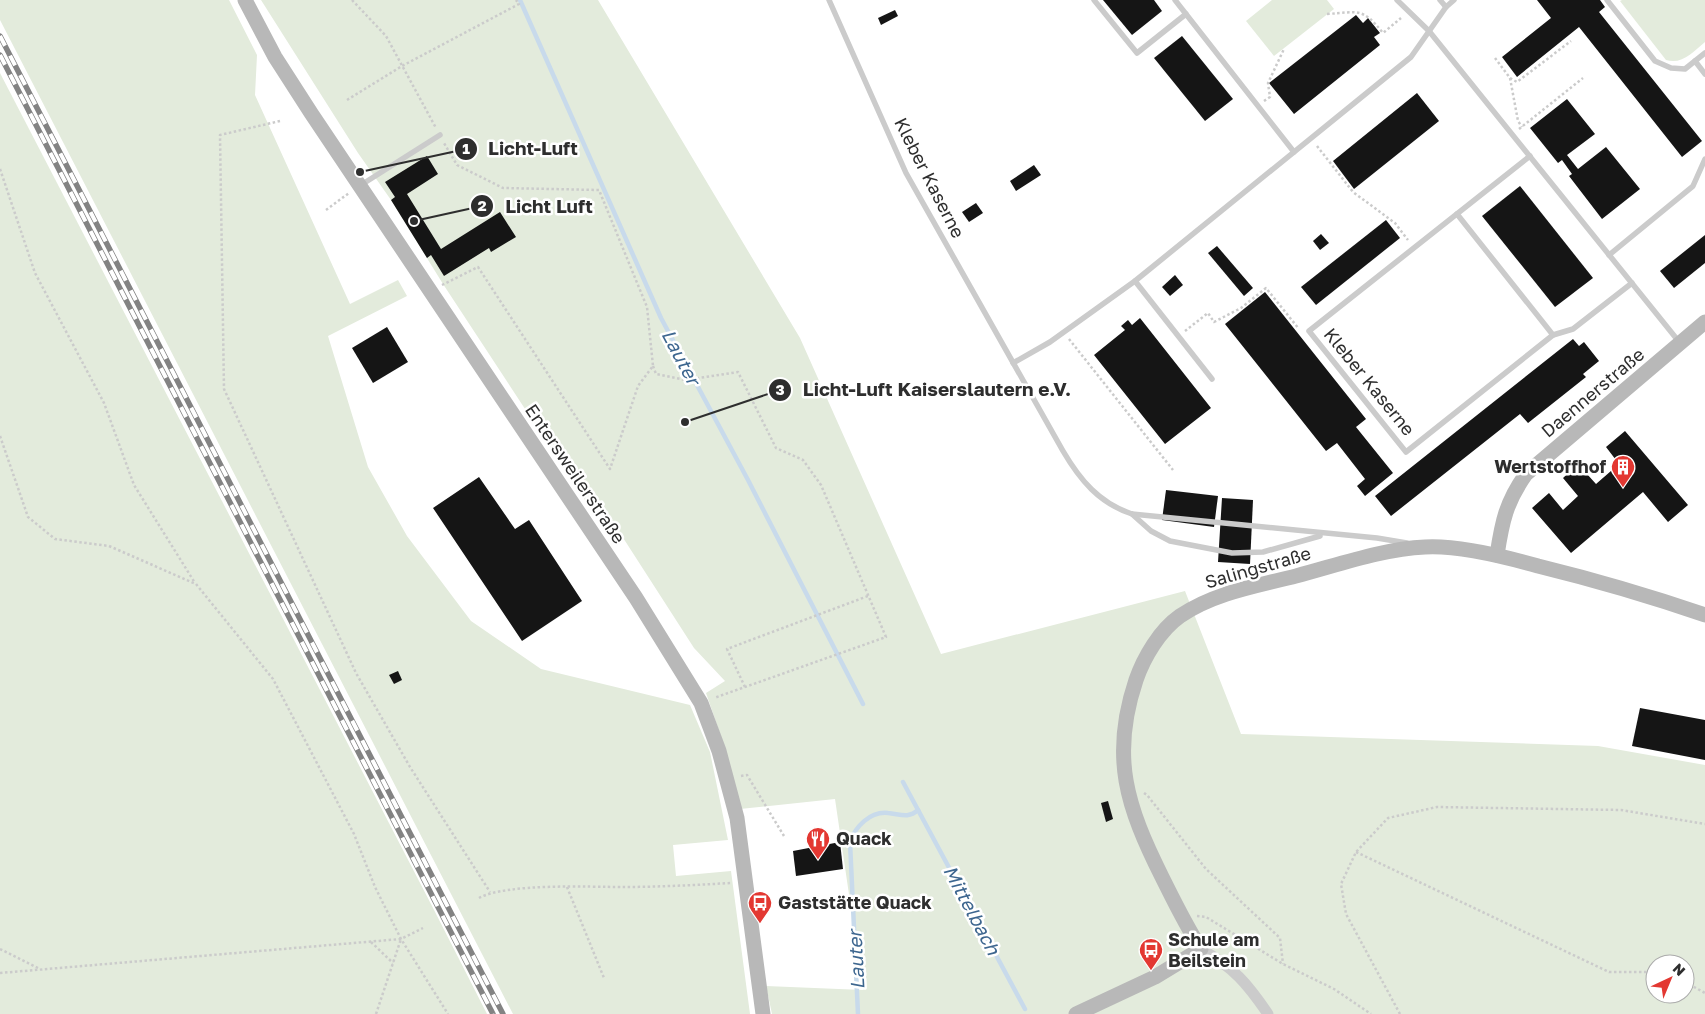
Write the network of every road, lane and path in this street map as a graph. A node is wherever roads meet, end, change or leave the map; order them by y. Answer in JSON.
{"nodes":[{"id":1,"x":245,"y":0,"type":"edge"},
{"id":2,"x":352,"y":0,"type":"edge"},
{"id":3,"x":516,"y":0,"type":"edge"},
{"id":4,"x":829,"y":0,"type":"edge"},
{"id":5,"x":1094,"y":0,"type":"edge"},
{"id":6,"x":1175,"y":0,"type":"edge"},
{"id":7,"x":1397,"y":0,"type":"edge"},
{"id":8,"x":1440,"y":0,"type":"edge"},
{"id":9,"x":1454,"y":0,"type":"edge"},
{"id":10,"x":1607,"y":0,"type":"edge"},
{"id":11,"x":1446,"y":7,"type":"junction"},
{"id":12,"x":1186,"y":14,"type":"junction"},
{"id":13,"x":1328,"y":14,"type":"dead end"},
{"id":14,"x":1420,"y":23,"type":"junction"},
{"id":15,"x":1429,"y":31,"type":"junction"},
{"id":16,"x":1571,"y":40,"type":"dead end"},
{"id":17,"x":1284,"y":49,"type":"dead end"},
{"id":18,"x":1705,"y":54,"type":"edge"},
{"id":19,"x":1495,"y":58,"type":"dead end"},
{"id":20,"x":1695,"y":61,"type":"junction"},
{"id":21,"x":402,"y":66,"type":"junction"},
{"id":22,"x":1705,"y":74,"type":"edge"},
{"id":23,"x":1510,"y":78,"type":"junction"},
{"id":24,"x":1583,"y":78,"type":"dead end"},
{"id":25,"x":347,"y":100,"type":"dead end"},
{"id":26,"x":1258,"y":106,"type":"junction"},
{"id":27,"x":280,"y":121,"type":"dead end"},
{"id":28,"x":1522,"y":127,"type":"junction"},
{"id":29,"x":1511,"y":133,"type":"junction"},
{"id":30,"x":440,"y":135,"type":"junction"},
{"id":31,"x":1312,"y":139,"type":"junction"},
{"id":32,"x":1294,"y":152,"type":"junction"},
{"id":33,"x":1530,"y":156,"type":"junction"},
{"id":34,"x":1705,"y":159,"type":"edge"},
{"id":35,"x":0,"y":169,"type":"edge"},
{"id":36,"x":359,"y":186,"type":"junction"},
{"id":37,"x":326,"y":210,"type":"dead end"},
{"id":38,"x":1457,"y":214,"type":"junction"},
{"id":39,"x":1415,"y":247,"type":"junction"},
{"id":40,"x":1609,"y":255,"type":"junction"},
{"id":41,"x":1135,"y":282,"type":"junction"},
{"id":42,"x":1632,"y":283,"type":"junction"},
{"id":43,"x":440,"y":286,"type":"dead end"},
{"id":44,"x":1705,"y":322,"type":"edge"},
{"id":45,"x":1309,"y":331,"type":"junction"},
{"id":46,"x":1063,"y":332,"type":"junction"},
{"id":47,"x":1553,"y":335,"type":"junction"},
{"id":48,"x":1178,"y":336,"type":"junction"},
{"id":49,"x":1680,"y":343,"type":"junction"},
{"id":50,"x":1013,"y":364,"type":"junction"},
{"id":51,"x":653,"y":366,"type":"junction"},
{"id":52,"x":1212,"y":379,"type":"dead end"},
{"id":53,"x":0,"y":436,"type":"edge"},
{"id":54,"x":1173,"y":470,"type":"dead end"},
{"id":55,"x":1132,"y":514,"type":"junction"},
{"id":56,"x":1330,"y":534,"type":"junction"},
{"id":57,"x":1426,"y":547,"type":"junction"},
{"id":58,"x":1497,"y":555,"type":"junction"},
{"id":59,"x":196,"y":584,"type":"junction"},
{"id":60,"x":868,"y":596,"type":"junction"},
{"id":61,"x":1705,"y":615,"type":"edge"},
{"id":62,"x":745,"y":687,"type":"junction"},
{"id":63,"x":708,"y":701,"type":"dead end"},
{"id":64,"x":727,"y":778,"type":"junction"},
{"id":65,"x":1142,"y":792,"type":"dead end"},
{"id":66,"x":1705,"y":824,"type":"edge"},
{"id":67,"x":784,"y":836,"type":"dead end"},
{"id":68,"x":1356,"y":852,"type":"junction"},
{"id":69,"x":745,"y":883,"type":"junction"},
{"id":70,"x":567,"y":887,"type":"junction"},
{"id":71,"x":490,"y":892,"type":"junction"},
{"id":72,"x":479,"y":898,"type":"dead end"},
{"id":73,"x":1191,"y":915,"type":"dead end"},
{"id":74,"x":423,"y":928,"type":"dead end"},
{"id":75,"x":401,"y":940,"type":"junction"},
{"id":76,"x":371,"y":942,"type":"junction"},
{"id":77,"x":0,"y":950,"type":"edge"},
{"id":78,"x":1201,"y":950,"type":"junction"},
{"id":79,"x":393,"y":963,"type":"junction"},
{"id":80,"x":1283,"y":964,"type":"junction"},
{"id":81,"x":39,"y":969,"type":"junction"},
{"id":82,"x":1645,"y":972,"type":"edge"},
{"id":83,"x":0,"y":973,"type":"edge"},
{"id":84,"x":604,"y":978,"type":"dead end"},
{"id":85,"x":376,"y":1014,"type":"edge"},
{"id":86,"x":448,"y":1014,"type":"edge"},
{"id":87,"x":763,"y":1014,"type":"edge"},
{"id":88,"x":1076,"y":1014,"type":"edge"},
{"id":89,"x":1268,"y":1014,"type":"edge"},
{"id":90,"x":1371,"y":1014,"type":"edge"},
{"id":91,"x":1400,"y":1014,"type":"edge"}],
"edges":[{"from":1,"to":36,"type":"street","name":"Entersweilerstraße"},
{"from":2,"to":21,"type":"path"},
{"from":3,"to":21,"type":"path"},
{"from":4,"to":50,"type":"lane","name":"Kleber Kaserne"},
{"from":5,"to":12,"type":"lane"},
{"from":6,"to":12,"type":"lane"},
{"from":7,"to":14,"type":"lane"},
{"from":8,"to":11,"type":"lane"},
{"from":9,"to":11,"type":"lane"},
{"from":10,"to":20,"type":"lane"},
{"from":11,"to":15,"type":"lane"},
{"from":12,"to":26,"type":"lane"},
{"from":13,"to":14,"type":"path"},
{"from":14,"to":15,"type":"lane"},
{"from":15,"to":29,"type":"lane"},
{"from":15,"to":31,"type":"lane"},
{"from":16,"to":23,"type":"path"},
{"from":17,"to":26,"type":"path"},
{"from":18,"to":20,"type":"lane"},
{"from":19,"to":23,"type":"path"},
{"from":20,"to":22,"type":"lane"},
{"from":21,"to":25,"type":"path"},
{"from":21,"to":30,"type":"path"},
{"from":23,"to":28,"type":"path"},
{"from":24,"to":28,"type":"path"},
{"from":26,"to":32,"type":"lane"},
{"from":27,"to":71,"type":"path"},
{"from":28,"to":29,"type":"path"},
{"from":29,"to":33,"type":"lane"},
{"from":30,"to":36,"type":"lane"},
{"from":30,"to":51,"type":"path"},
{"from":31,"to":32,"type":"lane"},
{"from":31,"to":39,"type":"path"},
{"from":32,"to":41,"type":"lane"},
{"from":33,"to":38,"type":"lane","name":"Kleber Kaserne"},
{"from":33,"to":40,"type":"lane"},
{"from":34,"to":40,"type":"lane"},
{"from":35,"to":59,"type":"path"},
{"from":36,"to":37,"type":"path"},
{"from":36,"to":64,"type":"street","name":"Entersweilerstraße"},
{"from":38,"to":39,"type":"lane","name":"Kleber Kaserne"},
{"from":38,"to":47,"type":"lane"},
{"from":39,"to":45,"type":"lane","name":"Kleber Kaserne"},
{"from":40,"to":42,"type":"lane"},
{"from":41,"to":46,"type":"lane"},
{"from":41,"to":48,"type":"lane"},
{"from":42,"to":47,"type":"lane","name":"Kleber Kaserne"},
{"from":42,"to":49,"type":"lane"},
{"from":43,"to":51,"type":"path"},
{"from":44,"to":49,"type":"street","name":"Daennerstraße"},
{"from":45,"to":47,"type":"lane","name":"Kleber Kaserne"},
{"from":45,"to":48,"type":"path"},
{"from":46,"to":50,"type":"lane"},
{"from":46,"to":54,"type":"path"},
{"from":48,"to":52,"type":"lane"},
{"from":49,"to":58,"type":"street","name":"Daennerstraße"},
{"from":50,"to":55,"type":"lane","name":"Kleber Kaserne"},
{"from":51,"to":60,"type":"path"},
{"from":53,"to":59,"type":"path"},
{"from":55,"to":56,"type":"lane"},
{"from":55,"to":56,"type":"lane"},
{"from":56,"to":57,"type":"lane"},
{"from":57,"to":58,"type":"street","name":"Salingstraße"},
{"from":57,"to":78,"type":"street","name":"Salingstraße"},
{"from":58,"to":61,"type":"street","name":"Salingstraße"},
{"from":59,"to":75,"type":"path"},
{"from":60,"to":62,"type":"path"},
{"from":60,"to":62,"type":"path"},
{"from":62,"to":63,"type":"path"},
{"from":64,"to":67,"type":"path"},
{"from":64,"to":69,"type":"street","name":"Entersweilerstraße"},
{"from":65,"to":80,"type":"path"},
{"from":66,"to":68,"type":"path"},
{"from":68,"to":82,"type":"path"},
{"from":68,"to":91,"type":"path"},
{"from":69,"to":70,"type":"path"},
{"from":69,"to":87,"type":"street","name":"Entersweilerstraße"},
{"from":70,"to":71,"type":"path"},
{"from":70,"to":84,"type":"path"},
{"from":71,"to":72,"type":"path"},
{"from":73,"to":80,"type":"path"},
{"from":74,"to":75,"type":"path"},
{"from":75,"to":76,"type":"path"},
{"from":75,"to":79,"type":"path"},
{"from":75,"to":86,"type":"path"},
{"from":76,"to":79,"type":"path"},
{"from":76,"to":81,"type":"path"},
{"from":77,"to":81,"type":"path"},
{"from":78,"to":88,"type":"street"},
{"from":78,"to":89,"type":"street"},
{"from":79,"to":85,"type":"path"},
{"from":80,"to":90,"type":"path"},
{"from":81,"to":83,"type":"path"}]}
